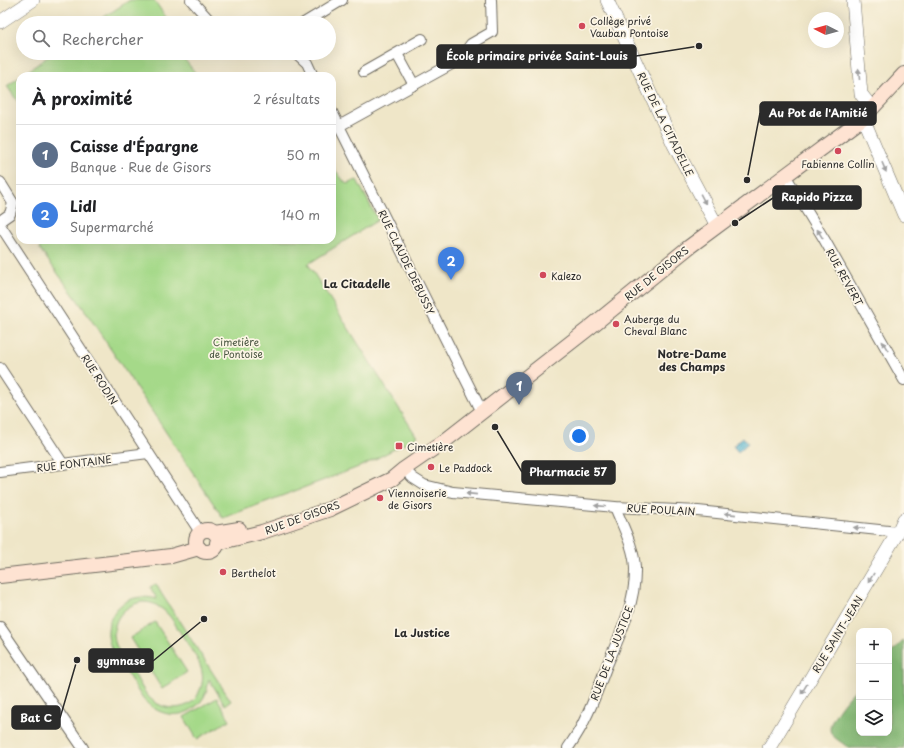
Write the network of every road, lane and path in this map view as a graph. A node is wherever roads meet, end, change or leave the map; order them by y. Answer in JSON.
{"nodes":[{"id":1,"x":33,"y":0,"type":"edge"},
{"id":2,"x":191,"y":0,"type":"edge"},
{"id":3,"x":342,"y":0,"type":"edge"},
{"id":4,"x":491,"y":0,"type":"edge"},
{"id":5,"x":607,"y":0,"type":"edge"},
{"id":6,"x":853,"y":0,"type":"edge"},
{"id":7,"x":206,"y":16,"type":"edge"},
{"id":8,"x":316,"y":16,"type":"edge"},
{"id":9,"x":0,"y":22,"type":"edge"},
{"id":10,"x":422,"y":39,"type":"dead end"},
{"id":11,"x":397,"y":54,"type":"junction"},
{"id":12,"x":304,"y":60,"type":"edge"},
{"id":13,"x":311,"y":72,"type":"edge"},
{"id":14,"x":364,"y":72,"type":"dead end"},
{"id":15,"x":904,"y":74,"type":"edge"},
{"id":16,"x":414,"y":85,"type":"junction"},
{"id":17,"x":868,"y":113,"type":"junction"},
{"id":18,"x":336,"y":120,"type":"edge"},
{"id":19,"x":339,"y":126,"type":"junction"},
{"id":20,"x":785,"y":175,"type":"junction"},
{"id":21,"x":0,"y":182,"type":"edge"},
{"id":22,"x":904,"y":215,"type":"edge"},
{"id":23,"x":0,"y":221,"type":"edge"},
{"id":24,"x":0,"y":225,"type":"edge"},
{"id":25,"x":717,"y":226,"type":"junction"},
{"id":26,"x":0,"y":368,"type":"edge"},
{"id":27,"x":904,"y":380,"type":"edge"},
{"id":28,"x":482,"y":412,"type":"junction"},
{"id":29,"x":148,"y":453,"type":"junction"},
{"id":30,"x":63,"y":464,"type":"junction"},
{"id":31,"x":404,"y":469,"type":"junction"},
{"id":32,"x":0,"y":472,"type":"edge"},
{"id":33,"x":616,"y":507,"type":"junction"},
{"id":34,"x":904,"y":519,"type":"edge"},
{"id":35,"x":898,"y":532,"type":"junction"},
{"id":36,"x":216,"y":538,"type":"junction"},
{"id":37,"x":197,"y":542,"type":"junction"},
{"id":38,"x":0,"y":568,"type":"edge"},
{"id":39,"x":0,"y":576,"type":"edge"},
{"id":40,"x":0,"y":627,"type":"edge"},
{"id":41,"x":83,"y":748,"type":"edge"},
{"id":42,"x":568,"y":748,"type":"edge"},
{"id":43,"x":769,"y":748,"type":"edge"}],
"edges":[{"from":1,"to":9,"type":"street"},
{"from":2,"to":7,"type":"street"},
{"from":3,"to":8,"type":"street"},
{"from":4,"to":16,"type":"street"},
{"from":5,"to":25,"type":"street","name":"RUE DE LA CITADELLE","one_way":true},
{"from":17,"to":6,"type":"street","one_way":true},
{"from":10,"to":11,"type":"street"},
{"from":11,"to":14,"type":"street"},
{"from":11,"to":16,"type":"street"},
{"from":12,"to":13,"type":"street"},
{"from":15,"to":17,"type":"main road","name":"RUE DE GISORS"},
{"from":16,"to":19,"type":"street"},
{"from":17,"to":20,"type":"main road","name":"RUE DE GISORS"},
{"from":17,"to":22,"type":"street","one_way":true},
{"from":18,"to":19,"type":"street","name":"RUE CLAUDE DEBUSSY"},
{"from":19,"to":28,"type":"street","name":"RUE CLAUDE DEBUSSY"},
{"from":20,"to":25,"type":"main road","name":"RUE DE GISORS"},
{"from":27,"to":20,"type":"street","name":"RUE REVERT","one_way":true},
{"from":21,"to":23,"type":"street"},
{"from":24,"to":29,"type":"street","name":"RUE RODIN"},
{"from":25,"to":28,"type":"main road","name":"RUE DE GISORS"},
{"from":26,"to":30,"type":"street"},
{"from":28,"to":31,"type":"main road","name":"RUE DE GISORS"},
{"from":29,"to":30,"type":"street","name":"RUE FONTAINE"},
{"from":29,"to":37,"type":"street","name":"RUE RODIN"},
{"from":30,"to":32,"type":"street","name":"RUE FONTAINE"},
{"from":33,"to":31,"type":"street","name":"RUE POULAIN","one_way":true},
{"from":31,"to":36,"type":"main road","name":"RUE DE GISORS"},
{"from":35,"to":33,"type":"street","name":"RUE POULAIN","one_way":true},
{"from":33,"to":42,"type":"street","name":"RUE DE LA JUSTICE"},
{"from":34,"to":35,"type":"street","name":"RUE SAINT-JEAN"},
{"from":35,"to":43,"type":"street","name":"RUE SAINT-JEAN","one_way":true},
{"from":36,"to":37,"type":"main road"},
{"from":36,"to":37,"type":"main road"},
{"from":37,"to":38,"type":"main road"},
{"from":37,"to":39,"type":"main road"},
{"from":40,"to":41,"type":"street"}]}
